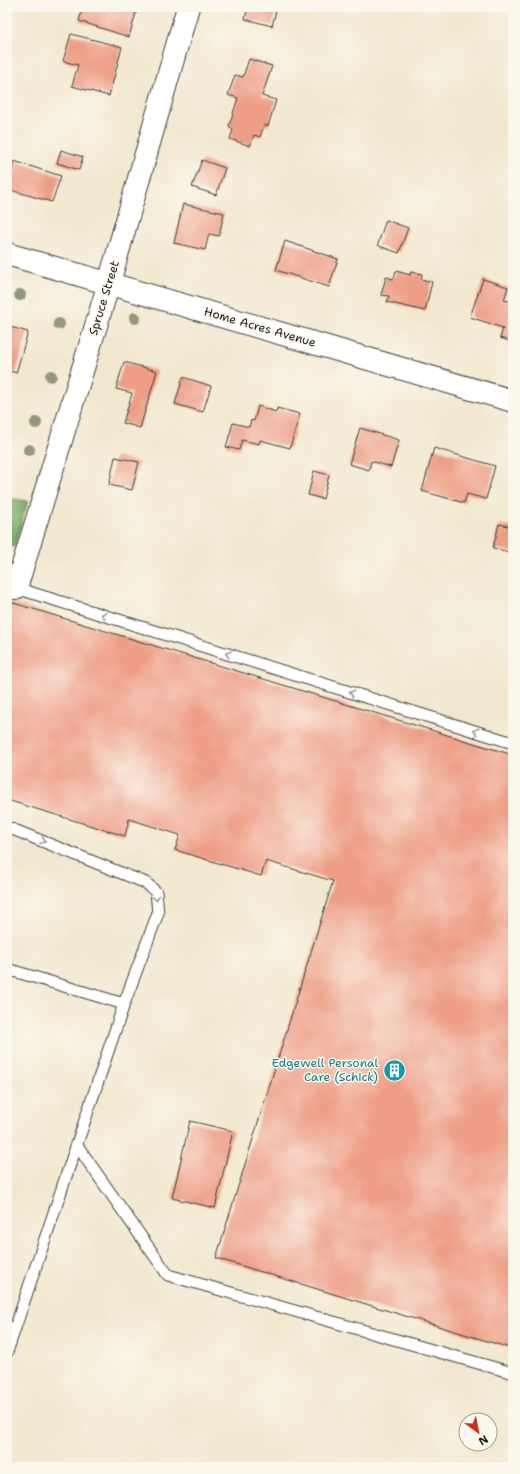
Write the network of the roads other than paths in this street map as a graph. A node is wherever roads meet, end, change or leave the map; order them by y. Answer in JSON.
{"nodes":[{"id":1,"x":188,"y":7,"type":"edge"},
{"id":2,"x":7,"y":254,"type":"edge"},
{"id":3,"x":109,"y":283,"type":"junction"},
{"id":4,"x":513,"y":401,"type":"edge"},
{"id":5,"x":12,"y":587,"type":"edge"},
{"id":6,"x":513,"y":743,"type":"edge"},
{"id":7,"x":7,"y":827,"type":"edge"},
{"id":8,"x":7,"y":969,"type":"edge"},
{"id":9,"x":124,"y":1004,"type":"junction"},
{"id":10,"x":76,"y":1144,"type":"junction"},
{"id":11,"x":7,"y":1352,"type":"edge"},
{"id":12,"x":513,"y":1372,"type":"edge"}],
"edges":[{"from":1,"to":3,"type":"street","name":"Spruce Street"},
{"from":2,"to":3,"type":"street","name":"Home Acres Avenue"},
{"from":3,"to":4,"type":"street","name":"Home Acres Avenue"},
{"from":3,"to":5,"type":"street","name":"Spruce Street"},
{"from":6,"to":5,"type":"lane","one_way":true},
{"from":7,"to":9,"type":"lane","one_way":true},
{"from":8,"to":9,"type":"lane"},
{"from":9,"to":10,"type":"lane"},
{"from":10,"to":11,"type":"lane"},
{"from":10,"to":12,"type":"lane"}]}
